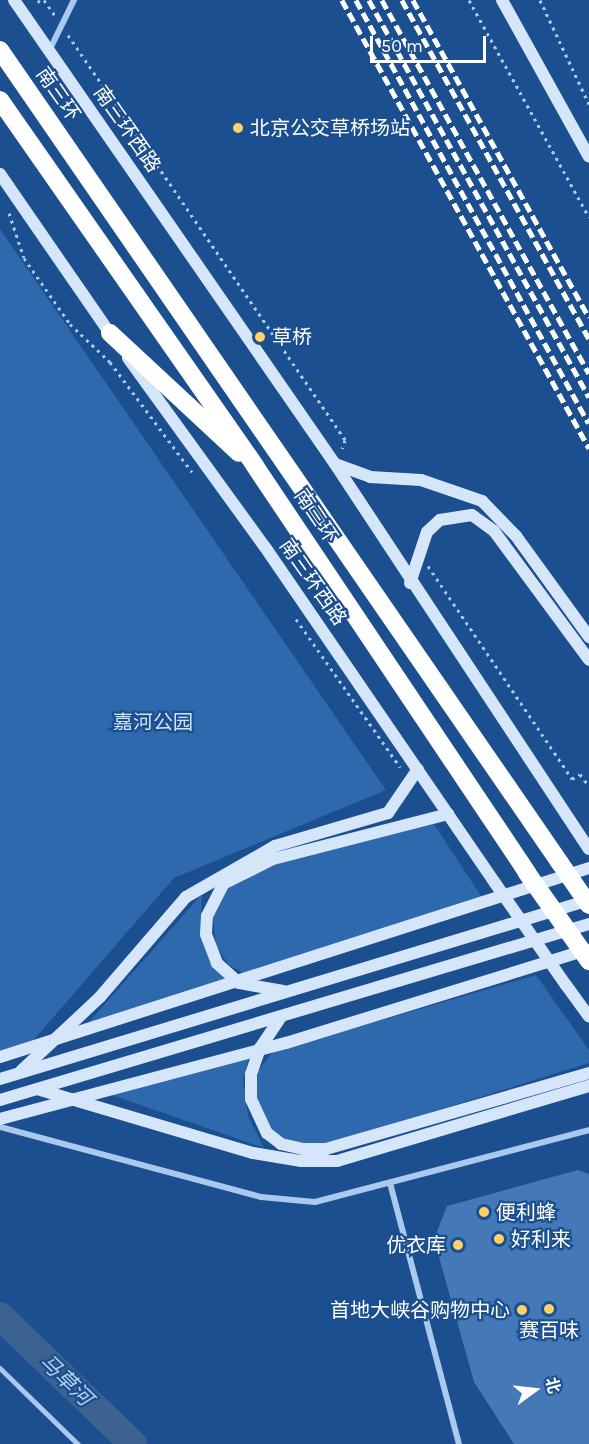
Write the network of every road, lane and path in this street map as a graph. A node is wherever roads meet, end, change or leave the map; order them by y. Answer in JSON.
{"nodes":[{"id":1,"x":14,"y":0,"type":"edge"},
{"id":2,"x":74,"y":0,"type":"edge"},
{"id":3,"x":469,"y":0,"type":"edge"},
{"id":4,"x":502,"y":0,"type":"edge"},
{"id":5,"x":540,"y":0,"type":"edge"},
{"id":6,"x":41,"y":1,"type":"edge"},
{"id":7,"x":61,"y":25,"type":"junction"},
{"id":8,"x":0,"y":50,"type":"edge"},
{"id":9,"x":49,"y":51,"type":"junction"},
{"id":10,"x":0,"y":100,"type":"edge"},
{"id":11,"x":589,"y":104,"type":"edge"},
{"id":12,"x":589,"y":157,"type":"edge"},
{"id":13,"x":2,"y":176,"type":"edge"},
{"id":14,"x":589,"y":217,"type":"edge"},
{"id":15,"x":110,"y":333,"type":"junction"},
{"id":16,"x":336,"y":465,"type":"junction"},
{"id":17,"x":255,"y":466,"type":"junction"},
{"id":18,"x":195,"y":475,"type":"dead end"},
{"id":19,"x":424,"y":560,"type":"dead end"},
{"id":20,"x":410,"y":583,"type":"junction"},
{"id":21,"x":295,"y":615,"type":"dead end"},
{"id":22,"x":589,"y":637,"type":"edge"},
{"id":23,"x":589,"y":660,"type":"edge"},
{"id":24,"x":418,"y":769,"type":"junction"},
{"id":25,"x":589,"y":786,"type":"edge"},
{"id":26,"x":448,"y":814,"type":"junction"},
{"id":27,"x":589,"y":849,"type":"edge"},
{"id":28,"x":589,"y":868,"type":"edge"},
{"id":29,"x":589,"y":900,"type":"edge"},
{"id":30,"x":589,"y":905,"type":"edge"},
{"id":31,"x":589,"y":924,"type":"edge"},
{"id":32,"x":589,"y":950,"type":"edge"},
{"id":33,"x":589,"y":961,"type":"edge"},
{"id":34,"x":239,"y":983,"type":"junction"},
{"id":35,"x":284,"y":991,"type":"junction"},
{"id":36,"x":281,"y":1017,"type":"junction"},
{"id":37,"x":589,"y":1017,"type":"edge"},
{"id":38,"x":51,"y":1042,"type":"junction"},
{"id":39,"x":260,"y":1048,"type":"junction"},
{"id":40,"x":0,"y":1057,"type":"edge"},
{"id":41,"x":18,"y":1073,"type":"junction"},
{"id":42,"x":589,"y":1073,"type":"edge"},
{"id":43,"x":0,"y":1079,"type":"edge"},
{"id":44,"x":589,"y":1086,"type":"edge"},
{"id":45,"x":36,"y":1089,"type":"junction"},
{"id":46,"x":74,"y":1098,"type":"junction"},
{"id":47,"x":0,"y":1100,"type":"edge"},
{"id":48,"x":0,"y":1119,"type":"edge"},
{"id":49,"x":0,"y":1127,"type":"edge"},
{"id":50,"x":589,"y":1130,"type":"edge"},
{"id":51,"x":390,"y":1183,"type":"junction"},
{"id":52,"x":0,"y":1368,"type":"edge"},
{"id":53,"x":78,"y":1444,"type":"edge"},
{"id":54,"x":459,"y":1444,"type":"edge"}],
"edges":[{"from":1,"to":9,"type":"main road","name":"南三环西路"},
{"from":2,"to":7,"type":"street"},
{"from":3,"to":14,"type":"path"},
{"from":4,"to":12,"type":"main road"},
{"from":5,"to":11,"type":"path"},
{"from":6,"to":7,"type":"path"},
{"from":7,"to":9,"type":"street"},
{"from":7,"to":16,"type":"path"},
{"from":8,"to":30,"type":"highway","name":"南三环","bridge":true},
{"from":9,"to":16,"type":"main road","name":"南三环西路"},
{"from":10,"to":17,"type":"highway","name":"南三环"},
{"from":13,"to":15,"type":"main road","name":"南三环西路"},
{"from":13,"to":18,"type":"path"},
{"from":15,"to":17,"type":"highway"},
{"from":15,"to":24,"type":"main road","name":"南三环西路"},
{"from":16,"to":20,"type":"main road","name":"南三环西路"},
{"from":16,"to":22,"type":"main road"},
{"from":17,"to":33,"type":"highway","name":"南三环","bridge":true},
{"from":19,"to":25,"type":"path"},
{"from":20,"to":23,"type":"main road"},
{"from":20,"to":27,"type":"main road","name":"南三环西路"},
{"from":21,"to":24,"type":"path"},
{"from":24,"to":26,"type":"main road","name":"南三环西路"},
{"from":24,"to":38,"type":"main road"},
{"from":26,"to":34,"type":"main road"},
{"from":26,"to":37,"type":"main road","name":"南三环西路","bridge":true},
{"from":28,"to":34,"type":"main road"},
{"from":29,"to":35,"type":"main road"},
{"from":31,"to":36,"type":"main road"},
{"from":32,"to":39,"type":"main road"},
{"from":34,"to":35,"type":"main road"},
{"from":34,"to":38,"type":"main road"},
{"from":35,"to":41,"type":"main road"},
{"from":36,"to":39,"type":"main road"},
{"from":36,"to":45,"type":"main road"},
{"from":38,"to":40,"type":"main road"},
{"from":38,"to":41,"type":"main road"},
{"from":39,"to":42,"type":"main road"},
{"from":39,"to":46,"type":"main road"},
{"from":41,"to":43,"type":"main road"},
{"from":44,"to":46,"type":"main road"},
{"from":45,"to":46,"type":"main road"},
{"from":45,"to":47,"type":"main road"},
{"from":46,"to":48,"type":"main road"},
{"from":49,"to":51,"type":"street"},
{"from":50,"to":51,"type":"street"},
{"from":51,"to":54,"type":"street"},
{"from":52,"to":53,"type":"lane"}]}
